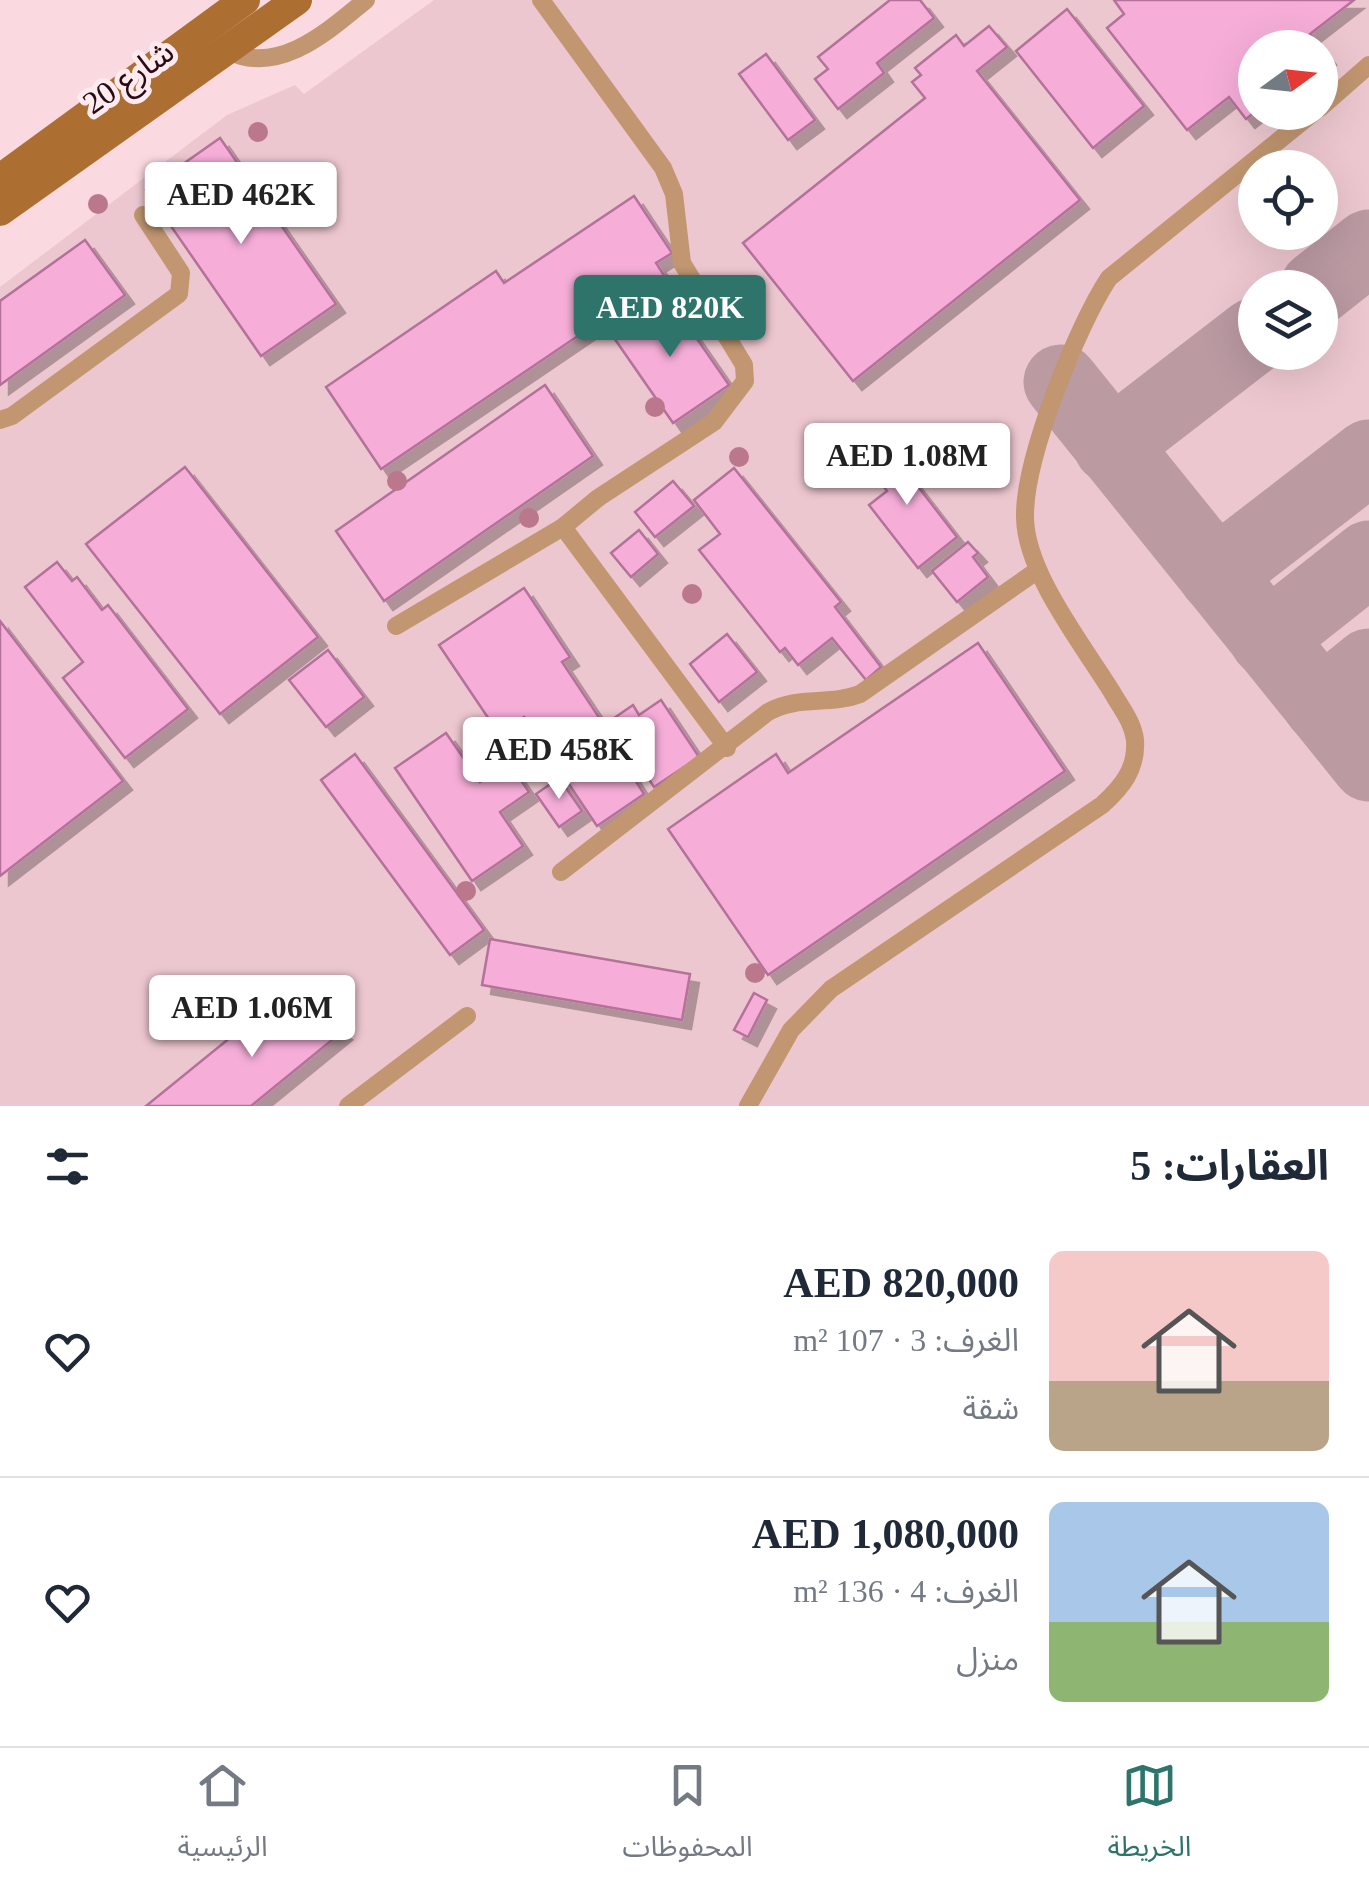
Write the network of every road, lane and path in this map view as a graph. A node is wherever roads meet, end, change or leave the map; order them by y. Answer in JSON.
{"nodes":[{"id":1,"x":366,"y":0,"type":"edge"},
{"id":2,"x":540,"y":0,"type":"edge"},
{"id":3,"x":261,"y":3,"type":"edge"},
{"id":4,"x":226,"y":50,"type":"junction"},
{"id":5,"x":1369,"y":66,"type":"edge"},
{"id":6,"x":1338,"y":92,"type":"edge"},
{"id":7,"x":1292,"y":130,"type":"edge"},
{"id":8,"x":0,"y":178,"type":"edge"},
{"id":9,"x":0,"y":211,"type":"edge"},
{"id":10,"x":143,"y":215,"type":"dead end"},
{"id":11,"x":0,"y":420,"type":"edge"},
{"id":12,"x":563,"y":527,"type":"junction"},
{"id":13,"x":1038,"y":570,"type":"junction"},
{"id":14,"x":396,"y":626,"type":"dead end"},
{"id":15,"x":727,"y":748,"type":"junction"},
{"id":16,"x":562,"y":872,"type":"dead end"},
{"id":17,"x":467,"y":1016,"type":"dead end"},
{"id":18,"x":348,"y":1106,"type":"edge"},
{"id":19,"x":748,"y":1106,"type":"edge"}],
"edges":[{"from":1,"to":4,"type":"lane"},
{"from":2,"to":12,"type":"lane"},
{"from":3,"to":4,"type":"main road","name":"شارع 20"},
{"from":3,"to":8,"type":"main road","name":"شارع 20"},
{"from":4,"to":9,"type":"main road","name":"شارع 20"},
{"from":5,"to":6,"type":"lane"},
{"from":7,"to":13,"type":"lane"},
{"from":10,"to":11,"type":"lane"},
{"from":12,"to":14,"type":"lane"},
{"from":12,"to":15,"type":"lane"},
{"from":13,"to":15,"type":"lane"},
{"from":13,"to":19,"type":"lane"},
{"from":15,"to":16,"type":"lane"},
{"from":17,"to":18,"type":"lane"}]}
